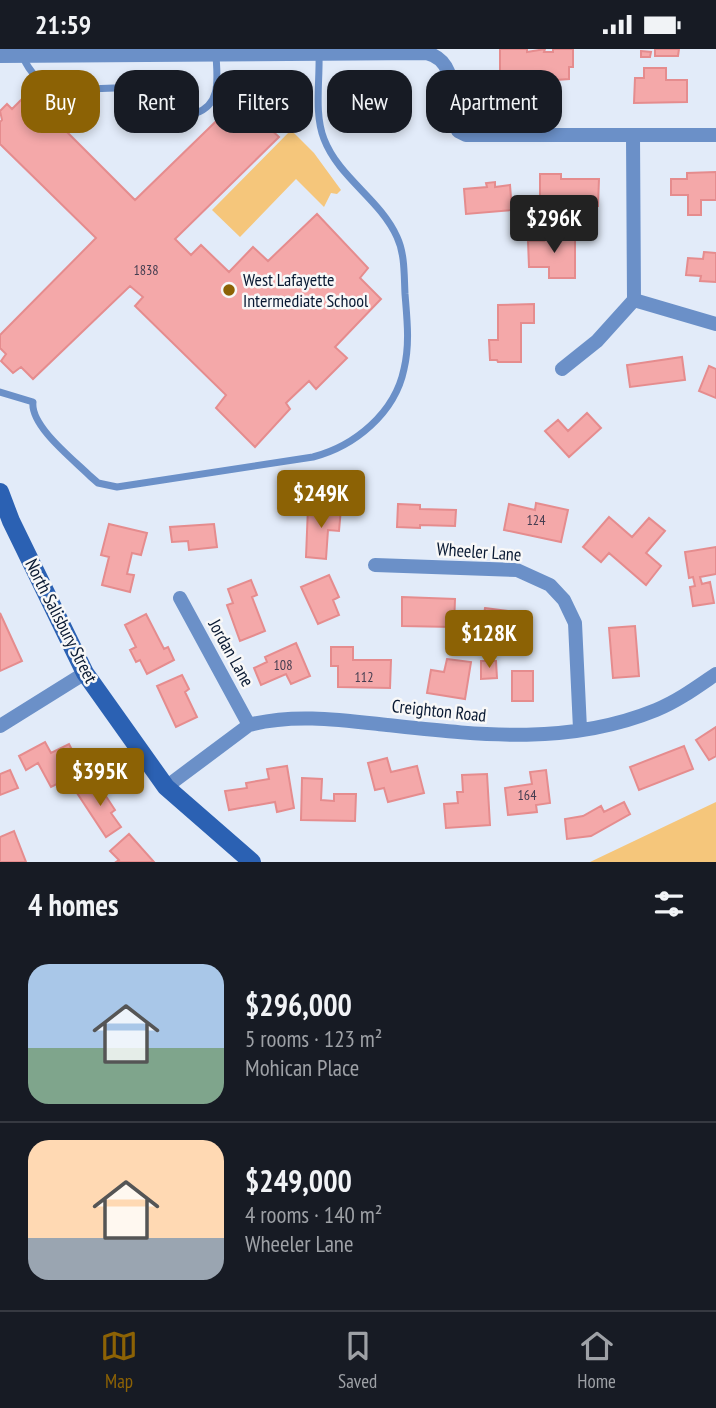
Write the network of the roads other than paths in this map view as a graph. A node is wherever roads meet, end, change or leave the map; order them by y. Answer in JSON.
{"nodes":[{"id":1,"x":129,"y":52,"type":"edge"},
{"id":2,"x":319,"y":54,"type":"junction"},
{"id":3,"x":216,"y":55,"type":"junction"},
{"id":4,"x":0,"y":56,"type":"edge"},
{"id":5,"x":23,"y":56,"type":"junction"},
{"id":6,"x":716,"y":135,"type":"edge"},
{"id":7,"x":633,"y":136,"type":"junction"},
{"id":8,"x":634,"y":300,"type":"junction"},
{"id":9,"x":716,"y":324,"type":"edge"},
{"id":10,"x":562,"y":369,"type":"dead end"},
{"id":11,"x":0,"y":392,"type":"edge"},
{"id":12,"x":0,"y":492,"type":"edge"},
{"id":13,"x":375,"y":565,"type":"dead end"},
{"id":14,"x":180,"y":598,"type":"dead end"},
{"id":15,"x":85,"y":673,"type":"junction"},
{"id":16,"x":716,"y":674,"type":"edge"},
{"id":17,"x":249,"y":725,"type":"junction"},
{"id":18,"x":0,"y":726,"type":"edge"},
{"id":19,"x":580,"y":729,"type":"junction"},
{"id":20,"x":166,"y":787,"type":"junction"},
{"id":21,"x":252,"y":862,"type":"edge"}],
"edges":[{"from":1,"to":3,"type":"street"},
{"from":1,"to":5,"type":"street"},
{"from":2,"to":3,"type":"street"},
{"from":2,"to":7,"type":"street"},
{"from":2,"to":11,"type":"lane"},
{"from":3,"to":5,"type":"lane"},
{"from":4,"to":5,"type":"street"},
{"from":6,"to":7,"type":"street"},
{"from":7,"to":8,"type":"street"},
{"from":8,"to":9,"type":"street"},
{"from":8,"to":10,"type":"street"},
{"from":12,"to":15,"type":"street","name":"North Salisbury Street"},
{"from":13,"to":19,"type":"street","name":"Wheeler Lane"},
{"from":14,"to":17,"type":"street","name":"Jordan Lane"},
{"from":15,"to":18,"type":"street"},
{"from":15,"to":20,"type":"street","name":"North Salisbury Street"},
{"from":16,"to":19,"type":"street","name":"Creighton Road"},
{"from":17,"to":19,"type":"street","name":"Creighton Road"},
{"from":17,"to":20,"type":"street","name":"Creighton Road"},
{"from":20,"to":21,"type":"street","name":"North Salisbury Street"}]}
